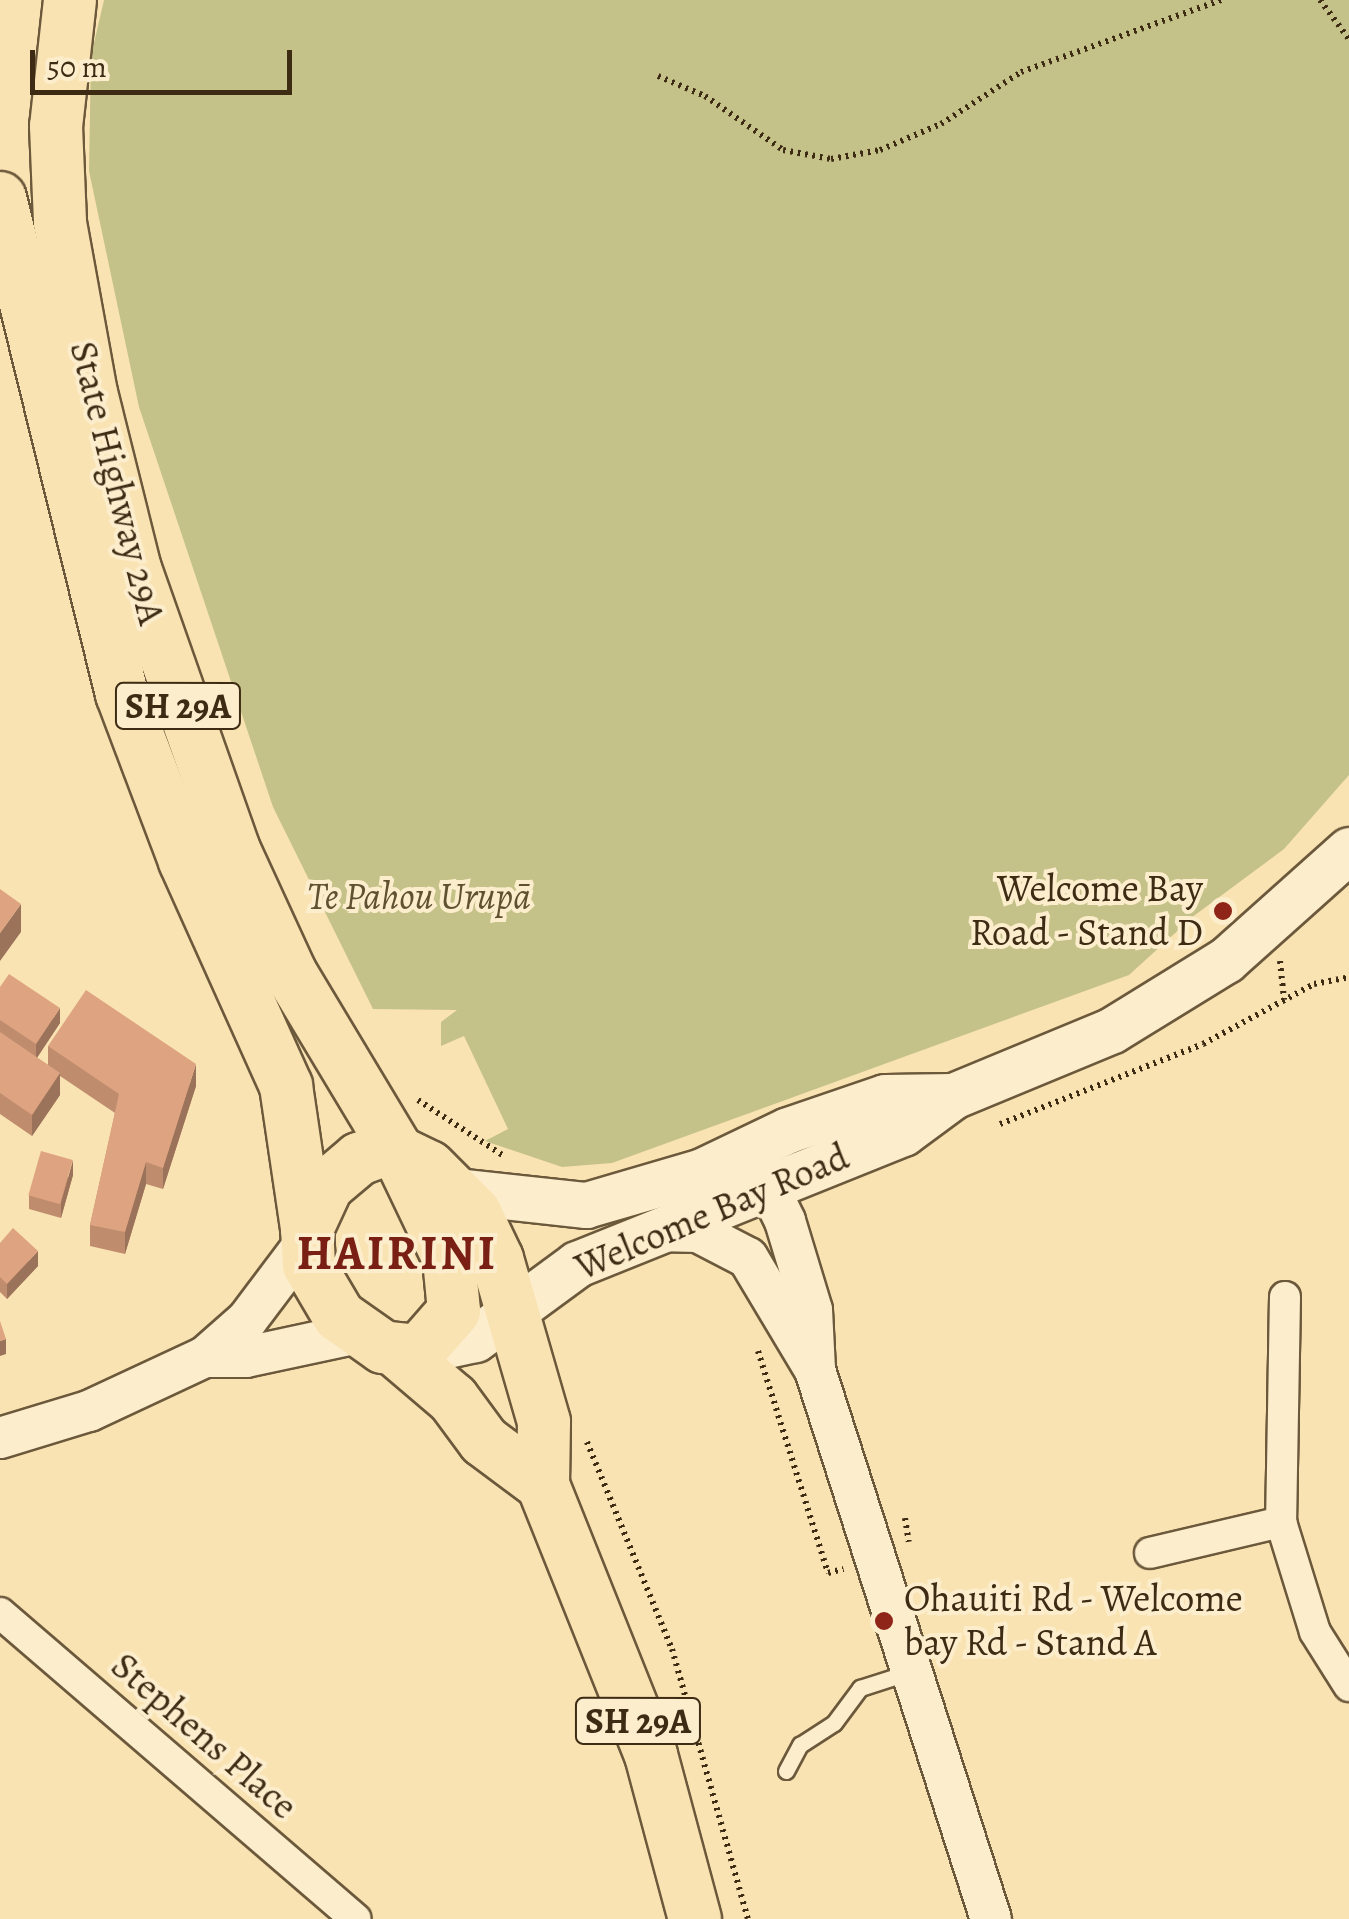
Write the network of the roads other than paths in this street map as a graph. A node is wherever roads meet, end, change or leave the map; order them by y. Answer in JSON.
{"nodes":[{"id":1,"x":70,"y":0,"type":"edge"},
{"id":2,"x":0,"y":198,"type":"edge"},
{"id":3,"x":1343,"y":870,"type":"edge"},
{"id":4,"x":954,"y":1096,"type":"junction"},
{"id":5,"x":398,"y":1152,"type":"junction"},
{"id":6,"x":718,"y":1165,"type":"junction"},
{"id":7,"x":768,"y":1186,"type":"junction"},
{"id":8,"x":457,"y":1191,"type":"junction"},
{"id":9,"x":658,"y":1231,"type":"junction"},
{"id":10,"x":306,"y":1236,"type":"junction"},
{"id":11,"x":1286,"y":1296,"type":"dead end"},
{"id":12,"x":512,"y":1312,"type":"junction"},
{"id":13,"x":390,"y":1345,"type":"junction"},
{"id":14,"x":205,"y":1358,"type":"junction"},
{"id":15,"x":815,"y":1370,"type":"junction"},
{"id":16,"x":0,"y":1438,"type":"edge"},
{"id":17,"x":544,"y":1485,"type":"junction"},
{"id":18,"x":1281,"y":1522,"type":"junction"},
{"id":19,"x":1150,"y":1554,"type":"dead end"},
{"id":20,"x":0,"y":1613,"type":"edge"},
{"id":21,"x":914,"y":1671,"type":"junction"},
{"id":22,"x":1349,"y":1686,"type":"edge"},
{"id":23,"x":786,"y":1770,"type":"dead end"},
{"id":24,"x":342,"y":1915,"type":"edge"},
{"id":25,"x":694,"y":1919,"type":"edge"},
{"id":26,"x":991,"y":1919,"type":"edge"}],
"edges":[{"from":1,"to":5,"type":"highway","name":"State Highway 29A","number":"SH 29A"},
{"from":2,"to":10,"type":"highway","name":"State Highway 29A","number":"SH 29A"},
{"from":3,"to":4,"type":"main road","name":"Welcome Bay Road"},
{"from":4,"to":6,"type":"main road","name":"Welcome Bay Road"},
{"from":4,"to":7,"type":"main road","name":"Welcome Bay Road"},
{"from":5,"to":8,"type":"highway","number":"SH 29A"},
{"from":5,"to":10,"type":"highway"},
{"from":5,"to":13,"type":"highway","number":"SH 29A"},
{"from":6,"to":7,"type":"street"},
{"from":6,"to":8,"type":"main road","name":"Welcome Bay Road"},
{"from":7,"to":9,"type":"main road","name":"Welcome Bay Road"},
{"from":7,"to":15,"type":"street"},
{"from":8,"to":12,"type":"highway","number":"SH 29A"},
{"from":9,"to":12,"type":"main road","name":"Welcome Bay Road"},
{"from":9,"to":15,"type":"street"},
{"from":10,"to":13,"type":"highway","number":"SH 29A"},
{"from":10,"to":14,"type":"street"},
{"from":11,"to":18,"type":"street"},
{"from":12,"to":13,"type":"main road","name":"Welcome Bay Road"},
{"from":12,"to":17,"type":"highway","number":"SH 29A"},
{"from":13,"to":14,"type":"street"},
{"from":13,"to":17,"type":"highway","number":"SH 29A"},
{"from":14,"to":16,"type":"street"},
{"from":15,"to":21,"type":"street"},
{"from":17,"to":25,"type":"highway","number":"SH 29A"},
{"from":18,"to":19,"type":"street"},
{"from":18,"to":22,"type":"street"},
{"from":20,"to":24,"type":"street","name":"Stephens Place"},
{"from":21,"to":23,"type":"lane"},
{"from":21,"to":26,"type":"street"}]}
